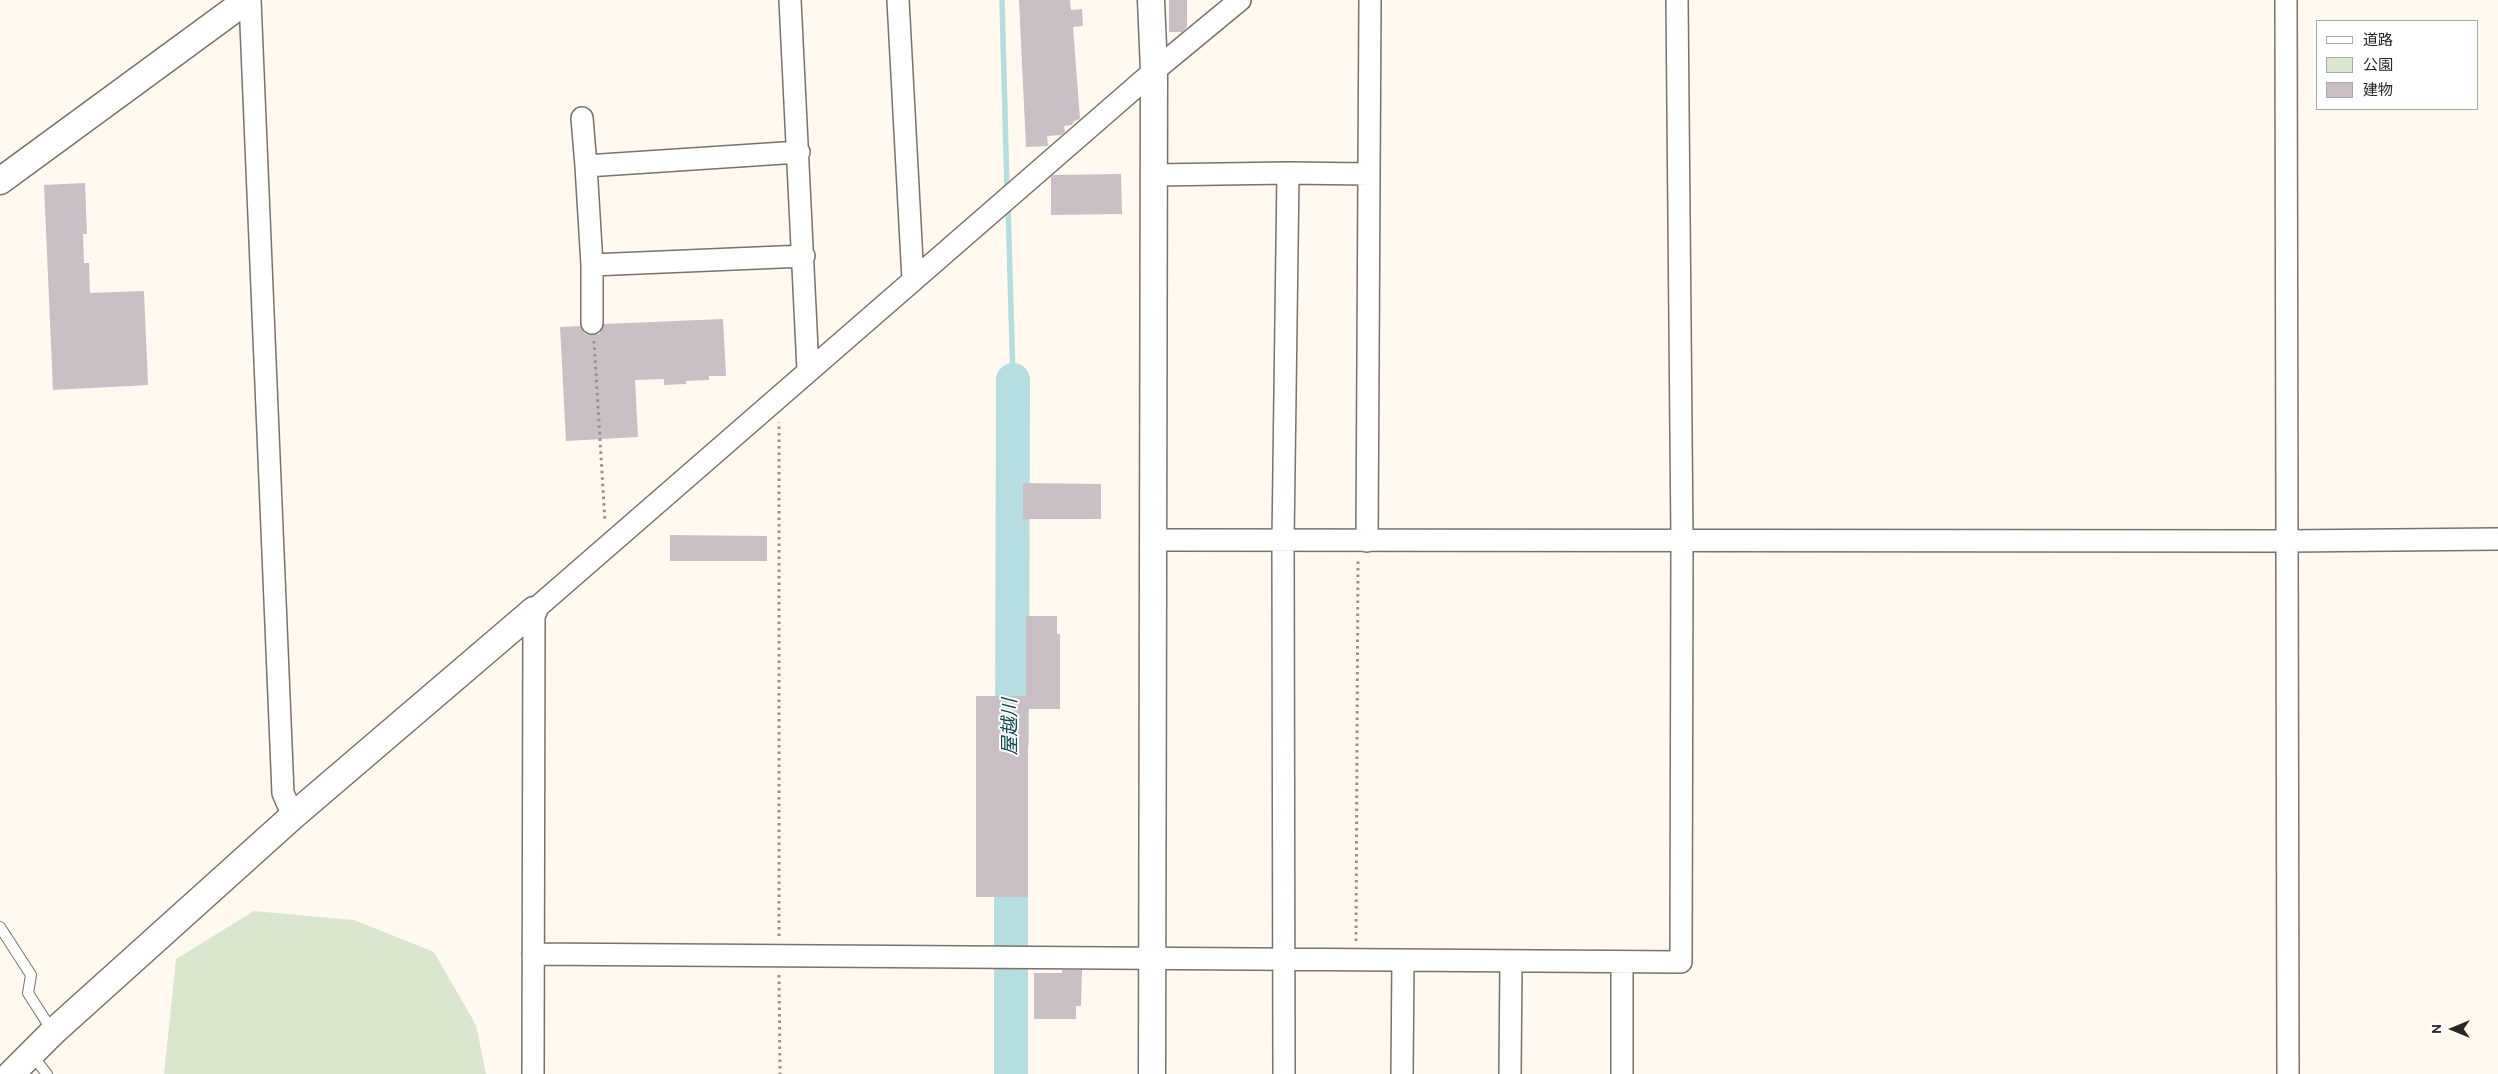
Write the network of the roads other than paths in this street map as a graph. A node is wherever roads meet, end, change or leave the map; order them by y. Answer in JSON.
{"nodes":[{"id":1,"x":248,"y":0,"type":"edge"},
{"id":2,"x":790,"y":0,"type":"edge"},
{"id":3,"x":898,"y":0,"type":"edge"},
{"id":4,"x":1151,"y":0,"type":"edge"},
{"id":5,"x":1240,"y":0,"type":"edge"},
{"id":6,"x":1370,"y":0,"type":"edge"},
{"id":7,"x":1677,"y":0,"type":"edge"},
{"id":8,"x":2286,"y":0,"type":"edge"},
{"id":9,"x":1154,"y":71,"type":"junction"},
{"id":10,"x":582,"y":118,"type":"dead end"},
{"id":11,"x":799,"y":152,"type":"junction"},
{"id":12,"x":586,"y":166,"type":"junction"},
{"id":13,"x":1288,"y":173,"type":"junction"},
{"id":14,"x":1369,"y":174,"type":"junction"},
{"id":15,"x":1154,"y":175,"type":"junction"},
{"id":16,"x":0,"y":181,"type":"edge"},
{"id":17,"x":804,"y":256,"type":"junction"},
{"id":18,"x":592,"y":265,"type":"junction"},
{"id":19,"x":913,"y":280,"type":"junction"},
{"id":20,"x":592,"y":323,"type":"road end"},
{"id":21,"x":808,"y":370,"type":"junction"},
{"id":22,"x":2498,"y":539,"type":"edge"},
{"id":23,"x":1152,"y":540,"type":"junction"},
{"id":24,"x":1284,"y":541,"type":"junction"},
{"id":25,"x":1362,"y":541,"type":"junction"},
{"id":26,"x":1682,"y":541,"type":"junction"},
{"id":27,"x":2288,"y":541,"type":"junction"},
{"id":28,"x":534,"y":610,"type":"junction"},
{"id":29,"x":293,"y":816,"type":"junction"},
{"id":30,"x":0,"y":927,"type":"edge"},
{"id":31,"x":533,"y":954,"type":"junction"},
{"id":32,"x":1152,"y":957,"type":"junction"},
{"id":33,"x":1285,"y":959,"type":"junction"},
{"id":34,"x":1403,"y":960,"type":"junction"},
{"id":35,"x":1510,"y":962,"type":"junction"},
{"id":36,"x":1622,"y":963,"type":"junction"},
{"id":37,"x":53,"y":1032,"type":"junction"},
{"id":38,"x":31,"y":1054,"type":"junction"},
{"id":39,"x":11,"y":1074,"type":"edge"},
{"id":40,"x":47,"y":1074,"type":"edge"},
{"id":41,"x":533,"y":1074,"type":"edge"},
{"id":42,"x":1152,"y":1074,"type":"edge"},
{"id":43,"x":1284,"y":1074,"type":"edge"},
{"id":44,"x":1402,"y":1074,"type":"edge"},
{"id":45,"x":1510,"y":1074,"type":"edge"},
{"id":46,"x":1622,"y":1074,"type":"edge"},
{"id":47,"x":2288,"y":1074,"type":"edge"}],
"edges":[{"from":1,"to":16,"type":"street"},
{"from":1,"to":29,"type":"street"},
{"from":2,"to":11,"type":"street"},
{"from":3,"to":19,"type":"street"},
{"from":4,"to":9,"type":"street"},
{"from":5,"to":9,"type":"street"},
{"from":6,"to":14,"type":"street"},
{"from":7,"to":26,"type":"street"},
{"from":8,"to":27,"type":"street"},
{"from":9,"to":15,"type":"street"},
{"from":9,"to":19,"type":"street"},
{"from":10,"to":12,"type":"street"},
{"from":11,"to":12,"type":"street"},
{"from":11,"to":17,"type":"street"},
{"from":12,"to":18,"type":"street"},
{"from":13,"to":14,"type":"street"},
{"from":13,"to":15,"type":"street"},
{"from":13,"to":24,"type":"street"},
{"from":14,"to":25,"type":"street"},
{"from":15,"to":23,"type":"street"},
{"from":17,"to":18,"type":"street"},
{"from":17,"to":21,"type":"street"},
{"from":18,"to":20,"type":"street"},
{"from":19,"to":21,"type":"street"},
{"from":21,"to":28,"type":"street"},
{"from":22,"to":27,"type":"street"},
{"from":23,"to":24,"type":"street"},
{"from":23,"to":32,"type":"street"},
{"from":24,"to":25,"type":"street"},
{"from":24,"to":33,"type":"street"},
{"from":25,"to":26,"type":"street"},
{"from":26,"to":27,"type":"street"},
{"from":26,"to":36,"type":"street"},
{"from":27,"to":47,"type":"street"},
{"from":28,"to":29,"type":"street"},
{"from":28,"to":31,"type":"street"},
{"from":29,"to":37,"type":"street"},
{"from":30,"to":37,"type":"lane"},
{"from":31,"to":32,"type":"street"},
{"from":31,"to":41,"type":"street"},
{"from":32,"to":33,"type":"street"},
{"from":32,"to":42,"type":"street"},
{"from":33,"to":34,"type":"street"},
{"from":33,"to":43,"type":"street"},
{"from":34,"to":35,"type":"street"},
{"from":34,"to":44,"type":"street"},
{"from":35,"to":36,"type":"street"},
{"from":35,"to":45,"type":"street"},
{"from":36,"to":46,"type":"street"},
{"from":37,"to":38,"type":"street"},
{"from":38,"to":39,"type":"street"},
{"from":38,"to":40,"type":"lane"}]}
